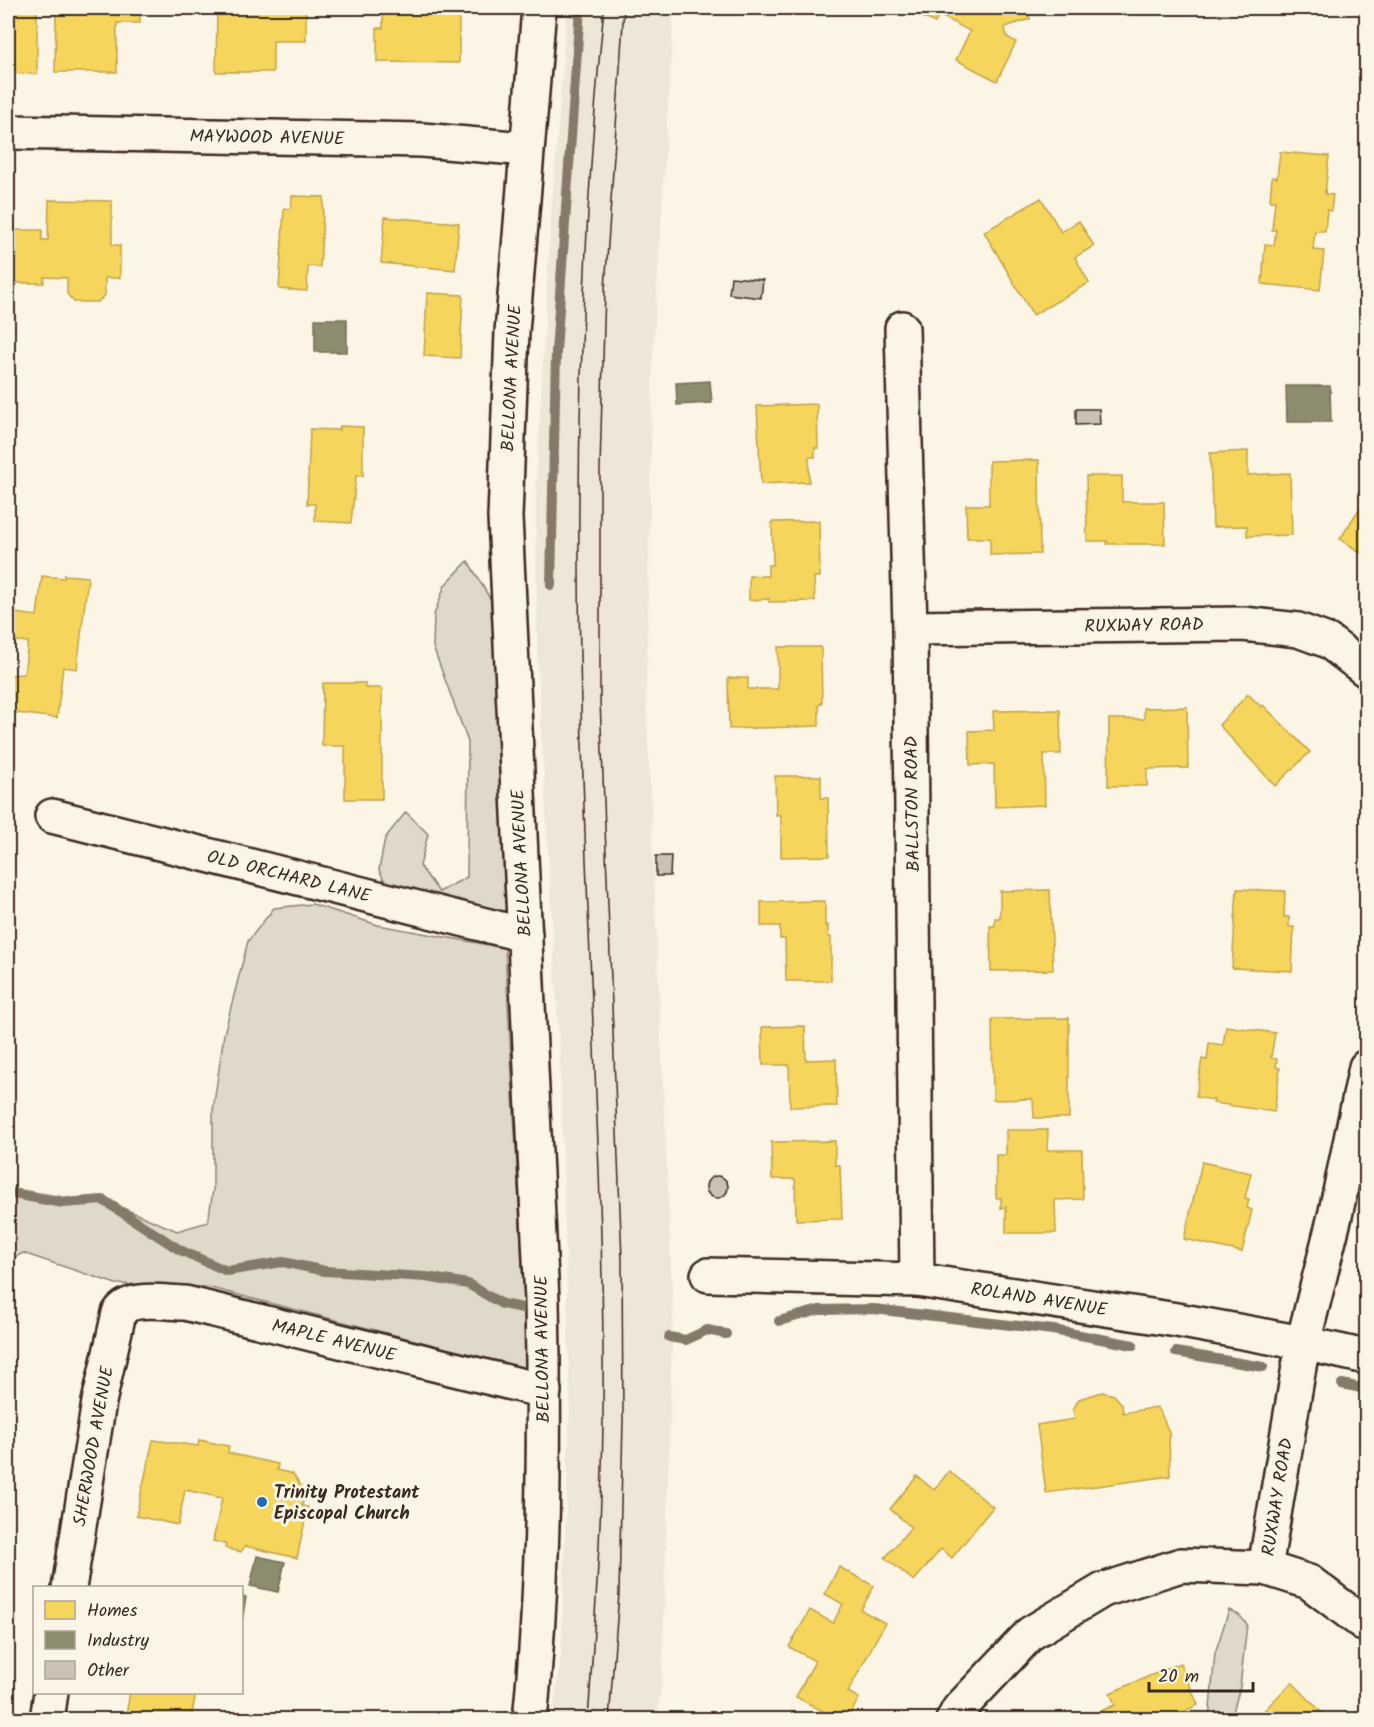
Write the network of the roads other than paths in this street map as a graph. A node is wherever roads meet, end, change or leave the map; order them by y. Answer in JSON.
{"nodes":[{"id":1,"x":539,"y":8,"type":"edge"},
{"id":2,"x":8,"y":132,"type":"edge"},
{"id":3,"x":526,"y":149,"type":"junction"},
{"id":4,"x":902,"y":328,"type":"dead end"},
{"id":5,"x":910,"y":628,"type":"junction"},
{"id":6,"x":1366,"y":670,"type":"edge"},
{"id":7,"x":52,"y":816,"type":"dead end"},
{"id":8,"x":525,"y":935,"type":"junction"},
{"id":9,"x":1366,"y":1066,"type":"edge"},
{"id":10,"x":708,"y":1275,"type":"dead end"},
{"id":11,"x":916,"y":1280,"type":"junction"},
{"id":12,"x":123,"y":1307,"type":"joint"},
{"id":13,"x":1303,"y":1343,"type":"junction"},
{"id":14,"x":1366,"y":1357,"type":"edge"},
{"id":15,"x":544,"y":1391,"type":"junction"},
{"id":16,"x":1265,"y":1568,"type":"junction"},
{"id":17,"x":69,"y":1586,"type":"edge"},
{"id":18,"x":1366,"y":1625,"type":"edge"},
{"id":19,"x":51,"y":1694,"type":"edge"},
{"id":20,"x":47,"y":1719,"type":"edge"},
{"id":21,"x":530,"y":1719,"type":"edge"},
{"id":22,"x":953,"y":1719,"type":"edge"}],
"edges":[{"from":1,"to":3,"type":"street","name":"BELLONA AVENUE"},
{"from":2,"to":3,"type":"street","name":"MAYWOOD AVENUE"},
{"from":3,"to":8,"type":"street","name":"BELLONA AVENUE"},
{"from":4,"to":5,"type":"street","name":"BALLSTON ROAD"},
{"from":5,"to":6,"type":"street","name":"RUXWAY ROAD"},
{"from":5,"to":11,"type":"street","name":"BALLSTON ROAD"},
{"from":7,"to":8,"type":"street","name":"OLD ORCHARD LANE"},
{"from":8,"to":15,"type":"street","name":"BELLONA AVENUE"},
{"from":9,"to":13,"type":"street","name":"RUXWAY ROAD"},
{"from":10,"to":11,"type":"street","name":"ROLAND AVENUE"},
{"from":11,"to":13,"type":"street","name":"ROLAND AVENUE"},
{"from":12,"to":15,"type":"street","name":"MAPLE AVENUE"},
{"from":12,"to":17,"type":"street","name":"SHERWOOD AVENUE"},
{"from":13,"to":14,"type":"street","name":"ROLAND AVENUE"},
{"from":13,"to":16,"type":"street","name":"RUXWAY ROAD"},
{"from":15,"to":21,"type":"street","name":"BELLONA AVENUE"},
{"from":16,"to":18,"type":"street"},
{"from":16,"to":22,"type":"street","name":"RUXWAY ROAD"},
{"from":19,"to":20,"type":"street"}]}
